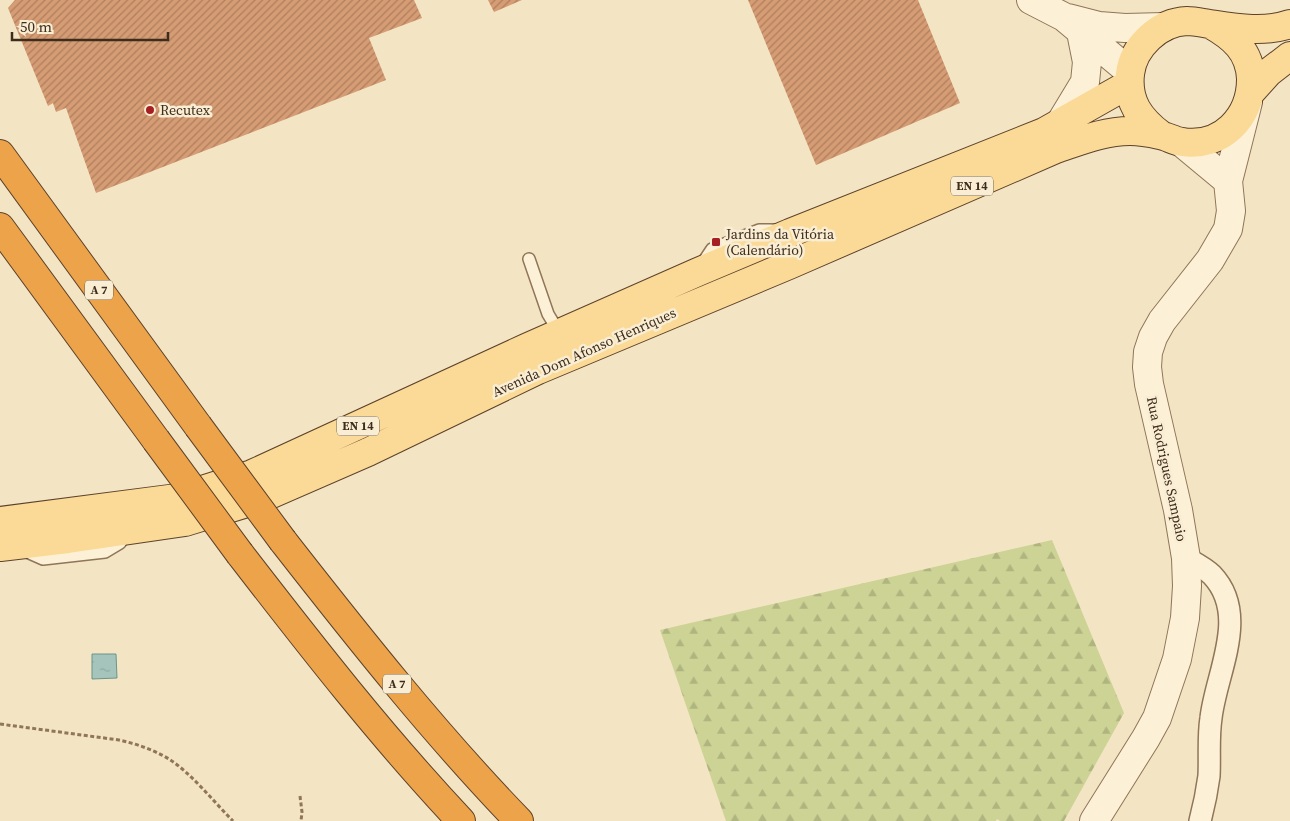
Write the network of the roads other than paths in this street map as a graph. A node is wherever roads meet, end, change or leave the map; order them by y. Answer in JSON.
{"nodes":[{"id":1,"x":1031,"y":0,"type":"edge"},
{"id":2,"x":1072,"y":24,"type":"junction"},
{"id":3,"x":1210,"y":24,"type":"junction"},
{"id":4,"x":1290,"y":24,"type":"edge"},
{"id":5,"x":1164,"y":27,"type":"junction"},
{"id":6,"x":1290,"y":56,"type":"edge"},
{"id":7,"x":1130,"y":78,"type":"junction"},
{"id":8,"x":1250,"y":97,"type":"junction"},
{"id":9,"x":1059,"y":125,"type":"junction"},
{"id":10,"x":1171,"y":139,"type":"junction"},
{"id":11,"x":0,"y":154,"type":"edge"},
{"id":12,"x":1228,"y":181,"type":"junction"},
{"id":13,"x":0,"y":227,"type":"edge"},
{"id":14,"x":529,"y":259,"type":"dead end"},
{"id":15,"x":560,"y":334,"type":"junction"},
{"id":16,"x":0,"y":521,"type":"edge"},
{"id":17,"x":9,"y":546,"type":"edge"},
{"id":18,"x":1186,"y":558,"type":"junction"},
{"id":19,"x":461,"y":821,"type":"edge"},
{"id":20,"x":520,"y":821,"type":"edge"},
{"id":21,"x":1094,"y":821,"type":"edge"},
{"id":22,"x":1200,"y":821,"type":"edge"}],
"edges":[{"from":1,"to":2,"type":"street"},
{"from":2,"to":5,"type":"street"},
{"from":2,"to":7,"type":"street"},
{"from":2,"to":9,"type":"street"},
{"from":3,"to":4,"type":"main road"},
{"from":3,"to":5,"type":"main road"},
{"from":3,"to":8,"type":"main road"},
{"from":5,"to":7,"type":"main road"},
{"from":6,"to":8,"type":"main road","name":"Avenida Dom Afonso Henriques","number":"EN 14"},
{"from":7,"to":9,"type":"main road","name":"Avenida Dom Afonso Henriques","number":"EN 14"},
{"from":7,"to":10,"type":"main road"},
{"from":8,"to":10,"type":"main road","name":"Avenida Dom Afonso Henriques","number":"EN 14"},
{"from":8,"to":12,"type":"street","name":"Rua Rodrigues Sampaio"},
{"from":9,"to":15,"type":"main road","name":"Avenida Dom Afonso Henriques","number":"EN 14"},
{"from":10,"to":12,"type":"street"},
{"from":10,"to":17,"type":"main road","name":"Avenida Dom Afonso Henriques","number":"EN 14"},
{"from":11,"to":20,"type":"highway","number":"A 7","bridge":true},
{"from":12,"to":18,"type":"street","name":"Rua Rodrigues Sampaio"},
{"from":13,"to":19,"type":"highway","bridge":true},
{"from":14,"to":15,"type":"lane"},
{"from":15,"to":16,"type":"main road","name":"Avenida Dom Afonso Henriques","number":"EN 14"},
{"from":18,"to":21,"type":"street"},
{"from":18,"to":22,"type":"street","name":"Rua Rodrigues Sampaio"}]}
